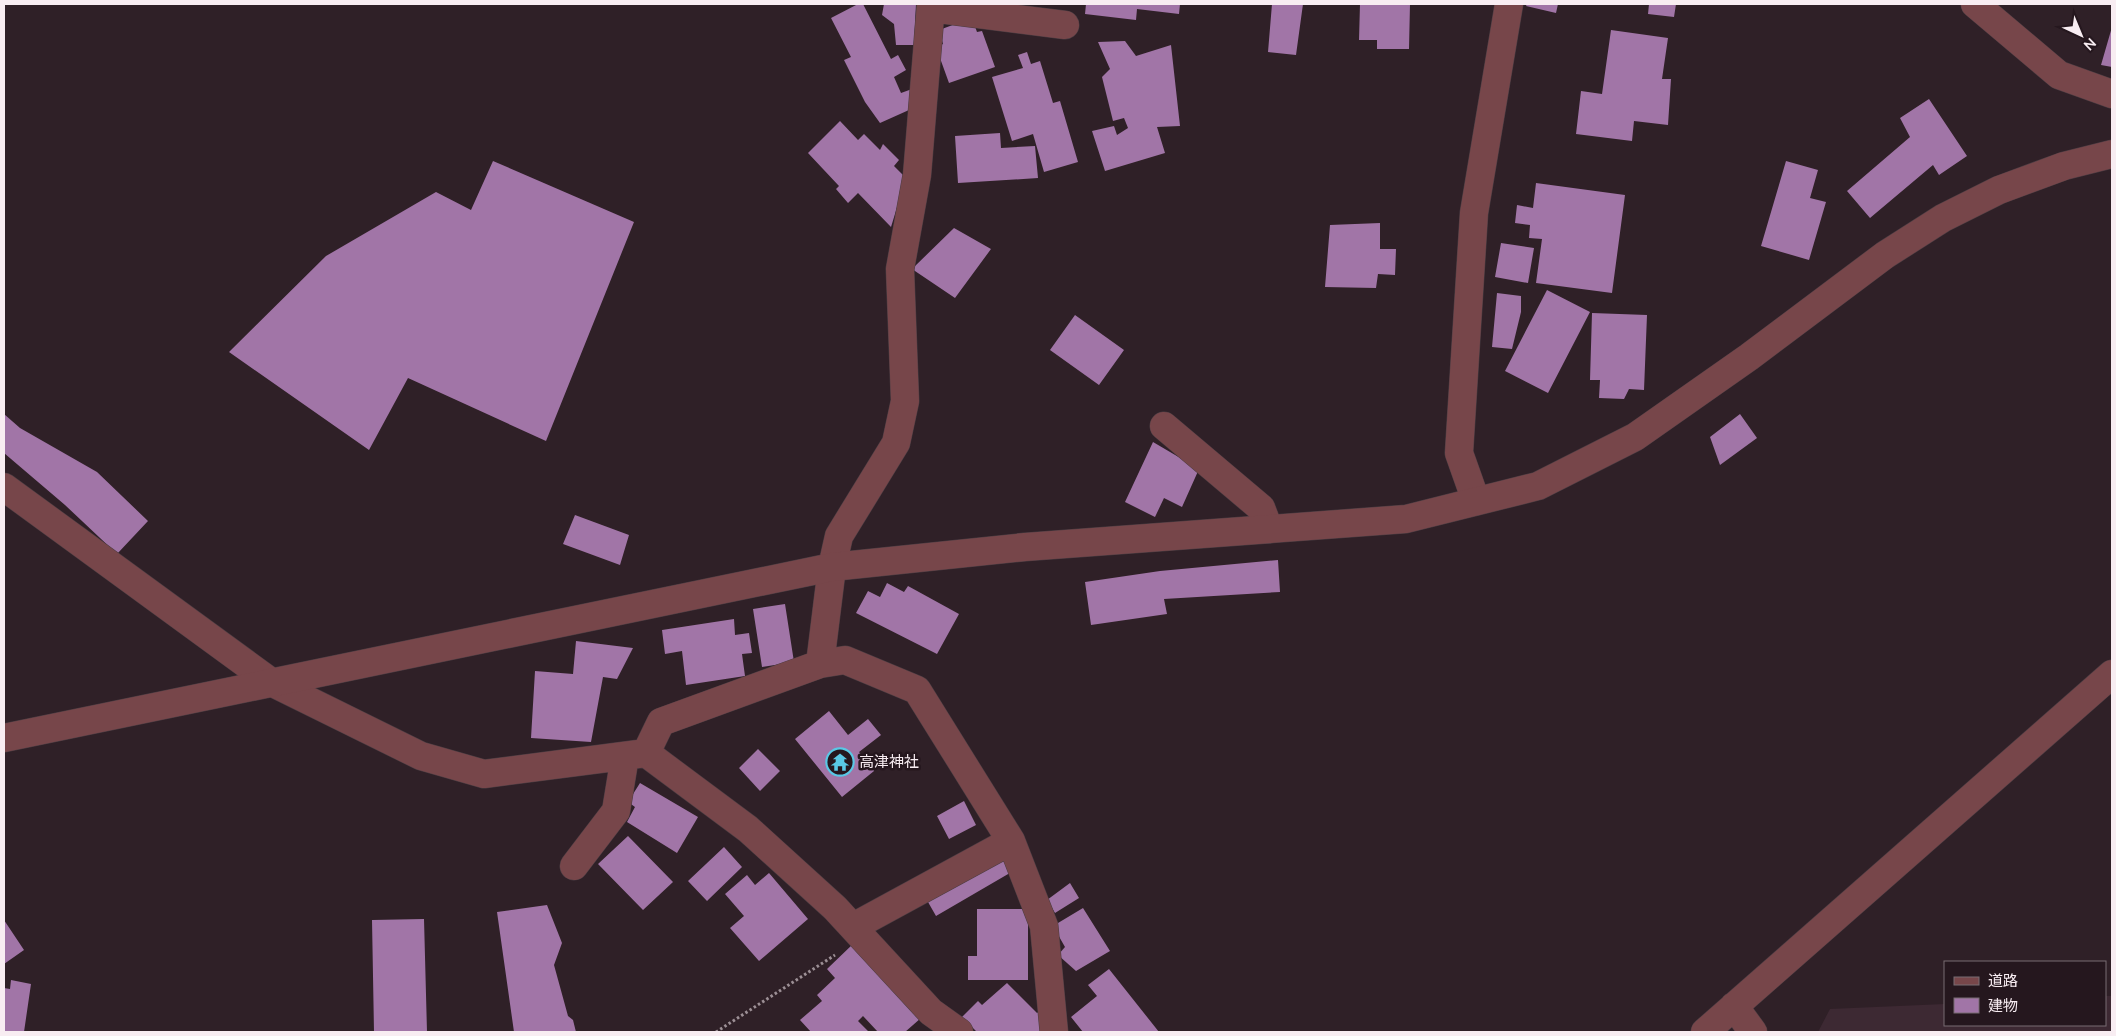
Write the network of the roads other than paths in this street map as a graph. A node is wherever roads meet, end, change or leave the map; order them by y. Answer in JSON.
{"nodes":[{"id":1,"x":1509,"y":4,"type":"edge"},
{"id":2,"x":1974,"y":4,"type":"edge"},
{"id":3,"x":931,"y":6,"type":"edge"},
{"id":4,"x":1065,"y":25,"type":"dead end"},
{"id":5,"x":2112,"y":94,"type":"edge"},
{"id":6,"x":2112,"y":154,"type":"edge"},
{"id":7,"x":1164,"y":426,"type":"dead end"},
{"id":8,"x":4,"y":487,"type":"edge"},
{"id":9,"x":1476,"y":501,"type":"junction"},
{"id":10,"x":1269,"y":529,"type":"junction"},
{"id":11,"x":832,"y":566,"type":"junction"},
{"id":12,"x":820,"y":664,"type":"junction"},
{"id":13,"x":2112,"y":674,"type":"edge"},
{"id":14,"x":270,"y":682,"type":"junction"},
{"id":15,"x":4,"y":738,"type":"edge"},
{"id":16,"x":636,"y":754,"type":"junction"},
{"id":17,"x":1011,"y":841,"type":"junction"},
{"id":18,"x":574,"y":866,"type":"dead end"},
{"id":19,"x":858,"y":932,"type":"junction"},
{"id":20,"x":1734,"y":1006,"type":"junction"},
{"id":21,"x":959,"y":1032,"type":"edge"},
{"id":22,"x":1054,"y":1032,"type":"edge"},
{"id":23,"x":1705,"y":1032,"type":"edge"},
{"id":24,"x":1753,"y":1032,"type":"edge"}],
"edges":[{"from":1,"to":9,"type":"street"},
{"from":2,"to":5,"type":"street"},
{"from":3,"to":4,"type":"street"},
{"from":3,"to":11,"type":"street"},
{"from":6,"to":9,"type":"street"},
{"from":7,"to":10,"type":"street"},
{"from":8,"to":14,"type":"street"},
{"from":9,"to":10,"type":"street"},
{"from":10,"to":11,"type":"street"},
{"from":11,"to":12,"type":"street"},
{"from":11,"to":14,"type":"street"},
{"from":12,"to":16,"type":"street"},
{"from":12,"to":17,"type":"street"},
{"from":13,"to":20,"type":"street"},
{"from":14,"to":15,"type":"street"},
{"from":14,"to":16,"type":"street"},
{"from":16,"to":18,"type":"street"},
{"from":16,"to":19,"type":"street"},
{"from":17,"to":19,"type":"street"},
{"from":17,"to":22,"type":"street"},
{"from":19,"to":21,"type":"street"},
{"from":20,"to":23,"type":"street"},
{"from":20,"to":24,"type":"street"}]}
